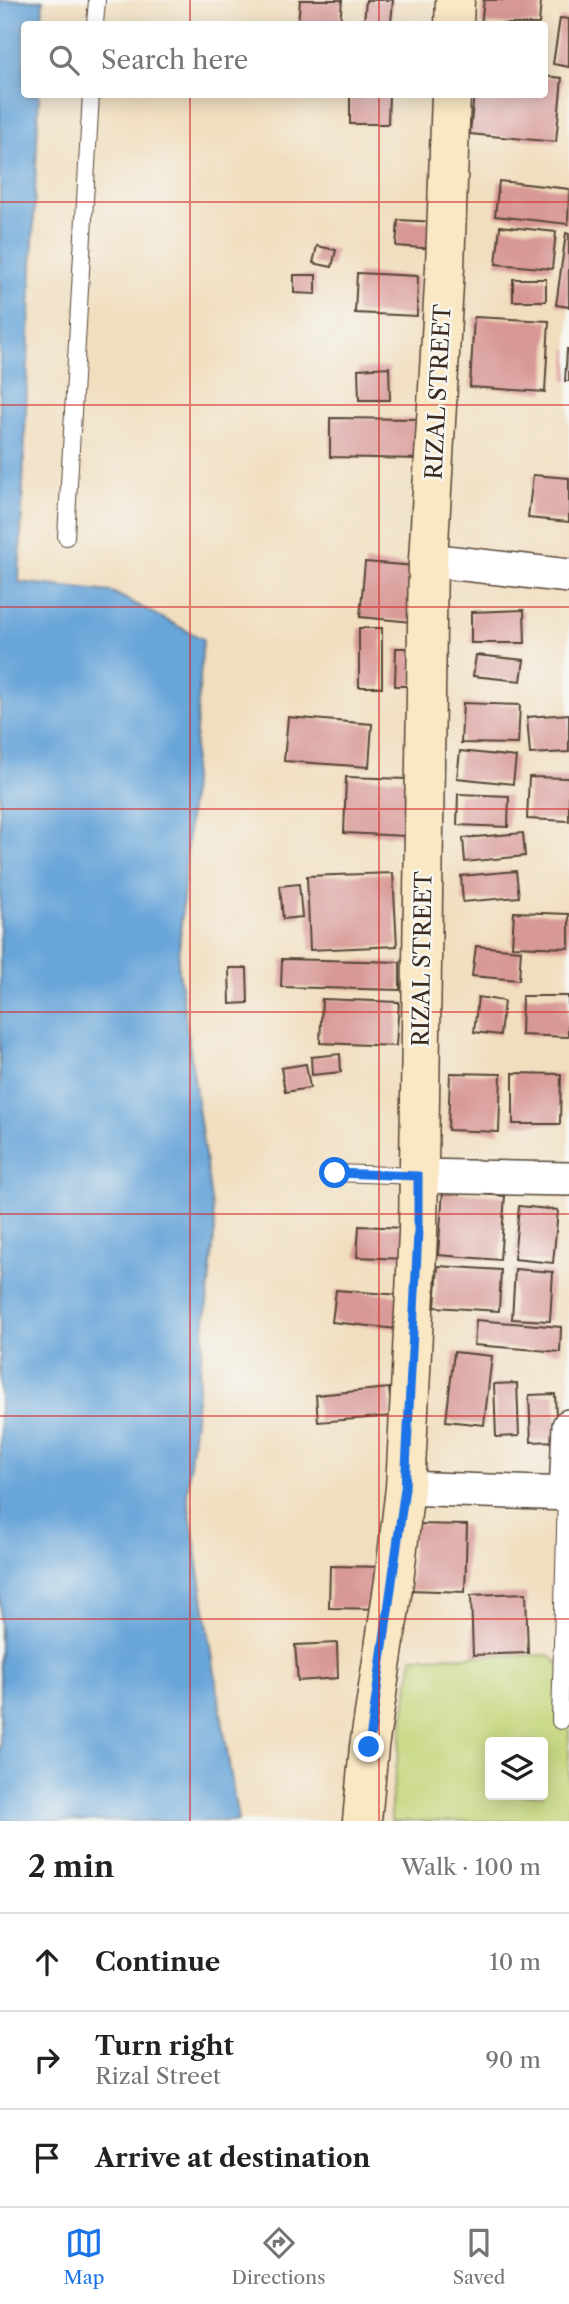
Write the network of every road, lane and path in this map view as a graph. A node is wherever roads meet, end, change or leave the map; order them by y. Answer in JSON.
{"nodes":[{"id":1,"x":96,"y":0,"type":"edge"},
{"id":2,"x":455,"y":0,"type":"edge"},
{"id":3,"x":95,"y":21,"type":"edge"},
{"id":4,"x":454,"y":21,"type":"edge"},
{"id":5,"x":91,"y":98,"type":"edge"},
{"id":6,"x":451,"y":98,"type":"edge"},
{"id":7,"x":66,"y":537,"type":"dead end"},
{"id":8,"x":428,"y":560,"type":"junction"},
{"id":9,"x":569,"y":576,"type":"edge"},
{"id":10,"x":335,"y":1173,"type":"dead end"},
{"id":11,"x":418,"y":1176,"type":"junction"},
{"id":12,"x":569,"y":1179,"type":"edge"},
{"id":13,"x":569,"y":1426,"type":"edge"},
{"id":14,"x":405,"y":1488,"type":"junction"},
{"id":15,"x":568,"y":1494,"type":"edge"},
{"id":16,"x":559,"y":1721,"type":"dead end"},
{"id":17,"x":362,"y":1821,"type":"edge"}],
"edges":[{"from":1,"to":3,"type":"lane"},
{"from":2,"to":4,"type":"street"},
{"from":5,"to":7,"type":"lane"},
{"from":6,"to":8,"type":"street","name":"RIZAL STREET"},
{"from":8,"to":9,"type":"street"},
{"from":8,"to":11,"type":"street","name":"RIZAL STREET"},
{"from":10,"to":11,"type":"lane"},
{"from":11,"to":12,"type":"street"},
{"from":11,"to":14,"type":"street","name":"RIZAL STREET"},
{"from":13,"to":15,"type":"street"},
{"from":14,"to":15,"type":"street"},
{"from":14,"to":17,"type":"street","name":"RIZAL STREET"},
{"from":15,"to":16,"type":"lane"}]}
